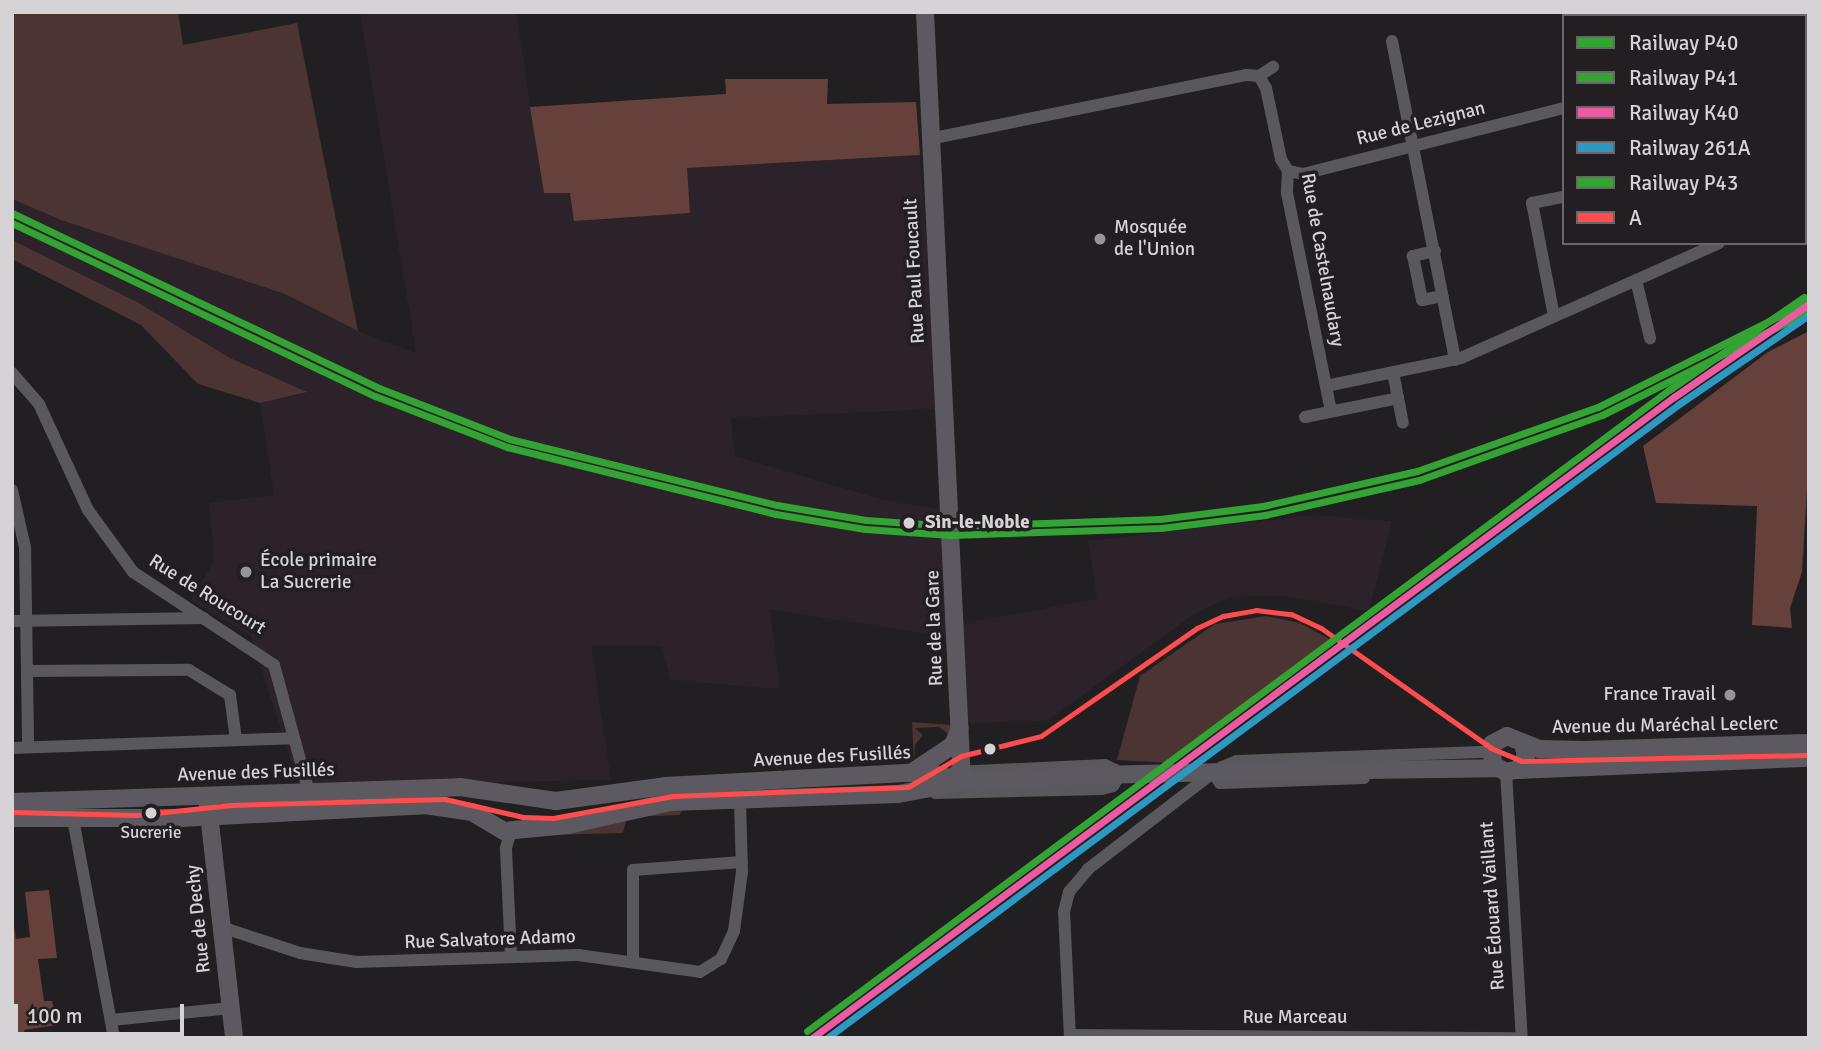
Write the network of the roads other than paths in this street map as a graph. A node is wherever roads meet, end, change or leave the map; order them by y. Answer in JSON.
{"nodes":[{"id":1,"x":925,"y":12,"type":"edge"},
{"id":2,"x":1392,"y":41,"type":"dead end"},
{"id":3,"x":1273,"y":67,"type":"dead end"},
{"id":4,"x":1259,"y":76,"type":"junction"},
{"id":5,"x":1562,"y":108,"type":"edge"},
{"id":6,"x":929,"y":139,"type":"junction"},
{"id":7,"x":1412,"y":146,"type":"junction"},
{"id":8,"x":1288,"y":171,"type":"junction"},
{"id":9,"x":1562,"y":197,"type":"edge"},
{"id":10,"x":1715,"y":245,"type":"edge"},
{"id":11,"x":1434,"y":251,"type":"junction"},
{"id":12,"x":1636,"y":280,"type":"junction"},
{"id":13,"x":1443,"y":296,"type":"junction"},
{"id":14,"x":1554,"y":316,"type":"junction"},
{"id":15,"x":1650,"y":338,"type":"dead end"},
{"id":16,"x":1455,"y":360,"type":"junction"},
{"id":17,"x":1393,"y":372,"type":"junction"},
{"id":18,"x":12,"y":373,"type":"edge"},
{"id":19,"x":1326,"y":386,"type":"junction"},
{"id":20,"x":1398,"y":398,"type":"junction"},
{"id":21,"x":1331,"y":411,"type":"junction"},
{"id":22,"x":1305,"y":417,"type":"dead end"},
{"id":23,"x":1403,"y":423,"type":"dead end"},
{"id":24,"x":12,"y":491,"type":"edge"},
{"id":25,"x":952,"y":526,"type":"joint"},
{"id":26,"x":205,"y":618,"type":"junction"},
{"id":27,"x":12,"y":621,"type":"edge"},
{"id":28,"x":26,"y":621,"type":"junction"},
{"id":29,"x":27,"y":671,"type":"junction"},
{"id":30,"x":961,"y":728,"type":"junction"},
{"id":31,"x":294,"y":738,"type":"junction"},
{"id":32,"x":236,"y":740,"type":"junction"},
{"id":33,"x":1809,"y":743,"type":"edge"},
{"id":34,"x":1523,"y":744,"type":"junction"},
{"id":35,"x":28,"y":747,"type":"junction"},
{"id":36,"x":12,"y":748,"type":"edge"},
{"id":37,"x":1488,"y":751,"type":"junction"},
{"id":38,"x":1809,"y":758,"type":"edge"},
{"id":39,"x":1456,"y":765,"type":"junction"},
{"id":40,"x":1504,"y":770,"type":"junction"},
{"id":41,"x":1222,"y":774,"type":"junction"},
{"id":42,"x":905,"y":775,"type":"junction"},
{"id":43,"x":962,"y":776,"type":"junction"},
{"id":44,"x":916,"y":791,"type":"junction"},
{"id":45,"x":308,"y":792,"type":"junction"},
{"id":46,"x":508,"y":794,"type":"junction"},
{"id":47,"x":207,"y":795,"type":"junction"},
{"id":48,"x":740,"y":799,"type":"junction"},
{"id":49,"x":12,"y":802,"type":"edge"},
{"id":50,"x":325,"y":810,"type":"junction"},
{"id":51,"x":209,"y":817,"type":"junction"},
{"id":52,"x":12,"y":818,"type":"edge"},
{"id":53,"x":73,"y":819,"type":"junction"},
{"id":54,"x":503,"y":827,"type":"junction"},
{"id":55,"x":742,"y":862,"type":"junction"},
{"id":56,"x":221,"y":927,"type":"junction"},
{"id":57,"x":511,"y":956,"type":"junction"},
{"id":58,"x":633,"y":962,"type":"junction"},
{"id":59,"x":230,"y":1009,"type":"junction"},
{"id":60,"x":111,"y":1020,"type":"junction"},
{"id":61,"x":1070,"y":1036,"type":"edge"},
{"id":62,"x":114,"y":1038,"type":"edge"},
{"id":63,"x":234,"y":1038,"type":"edge"},
{"id":64,"x":1521,"y":1038,"type":"edge"}],
"edges":[{"from":1,"to":6,"type":"main road","name":"Rue Paul Foucault"},
{"from":2,"to":7,"type":"street"},
{"from":3,"to":4,"type":"street"},
{"from":4,"to":6,"type":"street"},
{"from":4,"to":8,"type":"street","name":"Rue de Castelnaudary"},
{"from":5,"to":7,"type":"street","name":"Rue de Lezignan"},
{"from":6,"to":25,"type":"main road","name":"Rue Paul Foucault"},
{"from":7,"to":8,"type":"street","name":"Rue de Lezignan"},
{"from":7,"to":11,"type":"street"},
{"from":8,"to":19,"type":"street","name":"Rue de Castelnaudary"},
{"from":9,"to":14,"type":"street"},
{"from":10,"to":12,"type":"street"},
{"from":11,"to":13,"type":"street"},
{"from":11,"to":13,"type":"street"},
{"from":12,"to":14,"type":"street"},
{"from":12,"to":15,"type":"street"},
{"from":13,"to":16,"type":"street"},
{"from":14,"to":16,"type":"street"},
{"from":16,"to":17,"type":"street"},
{"from":17,"to":19,"type":"street"},
{"from":17,"to":20,"type":"street"},
{"from":18,"to":26,"type":"street","name":"Rue de Roucourt"},
{"from":19,"to":21,"type":"street","name":"Rue de Castelnaudary"},
{"from":20,"to":21,"type":"street"},
{"from":20,"to":23,"type":"street"},
{"from":21,"to":22,"type":"street"},
{"from":24,"to":28,"type":"street"},
{"from":25,"to":30,"type":"main road","name":"Rue de la Gare"},
{"from":26,"to":28,"type":"street"},
{"from":26,"to":31,"type":"street","name":"Rue de Roucourt"},
{"from":27,"to":28,"type":"street"},
{"from":28,"to":29,"type":"street"},
{"from":29,"to":32,"type":"street"},
{"from":29,"to":35,"type":"street"},
{"from":30,"to":42,"type":"main road"},
{"from":30,"to":43,"type":"main road","name":"Rue de la Gare"},
{"from":31,"to":32,"type":"street"},
{"from":31,"to":45,"type":"street","name":"Rue de Roucourt"},
{"from":32,"to":35,"type":"street"},
{"from":33,"to":34,"type":"main road","name":"Avenue du Maréchal Leclerc"},
{"from":34,"to":37,"type":"main road"},
{"from":34,"to":40,"type":"main road","name":"Rue Édouard Vaillant"},
{"from":35,"to":36,"type":"street"},
{"from":37,"to":39,"type":"main road"},
{"from":37,"to":40,"type":"main road","name":"Rue Édouard Vaillant"},
{"from":37,"to":41,"type":"street"},
{"from":38,"to":40,"type":"main road","name":"Avenue du Maréchal Leclerc"},
{"from":39,"to":40,"type":"main road"},
{"from":39,"to":41,"type":"main road"},
{"from":40,"to":41,"type":"street","name":"Avenue du Maréchal Leclerc"},
{"from":40,"to":64,"type":"street","name":"Rue Édouard Vaillant"},
{"from":41,"to":43,"type":"main road","bridge":true},
{"from":41,"to":61,"type":"street"},
{"from":42,"to":43,"type":"main road","name":"Avenue des Fusillés"},
{"from":42,"to":46,"type":"main road","name":"Avenue des Fusillés"},
{"from":43,"to":44,"type":"main road","name":"Avenue des Fusillés"},
{"from":43,"to":44,"type":"street","name":"Avenue des Fusillés"},
{"from":44,"to":48,"type":"main road","name":"Avenue des Fusillés"},
{"from":45,"to":46,"type":"main road","name":"Avenue des Fusillés"},
{"from":45,"to":47,"type":"main road","name":"Avenue des Fusillés"},
{"from":45,"to":50,"type":"street"},
{"from":46,"to":54,"type":"main road"},
{"from":46,"to":54,"type":"main road"},
{"from":47,"to":49,"type":"main road","name":"Avenue des Fusillés"},
{"from":47,"to":51,"type":"main road","name":"Rue de Dechy"},
{"from":48,"to":54,"type":"main road","name":"Avenue des Fusillés"},
{"from":48,"to":55,"type":"street","name":"Rue Salvatore Adamo"},
{"from":50,"to":51,"type":"main road","name":"Avenue des Fusillés"},
{"from":50,"to":54,"type":"main road","name":"Avenue des Fusillés"},
{"from":51,"to":53,"type":"main road","name":"Avenue des Fusillés"},
{"from":51,"to":56,"type":"main road","name":"Rue de Dechy"},
{"from":52,"to":53,"type":"main road","name":"Avenue des Fusillés"},
{"from":53,"to":60,"type":"street"},
{"from":54,"to":57,"type":"street"},
{"from":55,"to":58,"type":"street","name":"Rue Salvatore Adamo"},
{"from":55,"to":58,"type":"street"},
{"from":56,"to":57,"type":"street","name":"Rue Salvatore Adamo"},
{"from":56,"to":59,"type":"main road","name":"Rue de Dechy"},
{"from":57,"to":58,"type":"street","name":"Rue Salvatore Adamo"},
{"from":59,"to":60,"type":"street"},
{"from":59,"to":63,"type":"main road","name":"Rue de Dechy"},
{"from":60,"to":62,"type":"street"},
{"from":61,"to":64,"type":"street","name":"Rue Marceau"}]}
